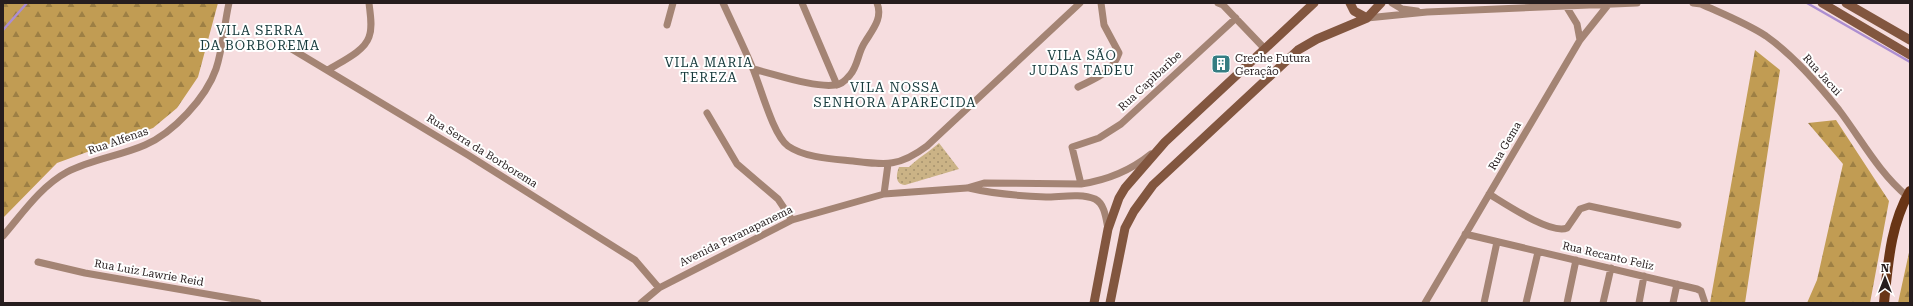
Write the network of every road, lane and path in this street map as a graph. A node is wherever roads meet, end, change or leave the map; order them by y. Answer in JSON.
{"nodes":[{"id":1,"x":229,"y":3,"type":"edge"},
{"id":2,"x":369,"y":3,"type":"edge"},
{"id":3,"x":673,"y":3,"type":"edge"},
{"id":4,"x":723,"y":3,"type":"edge"},
{"id":5,"x":802,"y":3,"type":"edge"},
{"id":6,"x":877,"y":3,"type":"edge"},
{"id":7,"x":1080,"y":3,"type":"edge"},
{"id":8,"x":1101,"y":3,"type":"edge"},
{"id":9,"x":1314,"y":3,"type":"edge"},
{"id":10,"x":1350,"y":3,"type":"edge"},
{"id":11,"x":1381,"y":3,"type":"edge"},
{"id":12,"x":1392,"y":3,"type":"edge"},
{"id":13,"x":1637,"y":3,"type":"edge"},
{"id":14,"x":1693,"y":3,"type":"edge"},
{"id":15,"x":1822,"y":3,"type":"edge"},
{"id":16,"x":1846,"y":3,"type":"edge"},
{"id":17,"x":1222,"y":4,"type":"edge"},
{"id":18,"x":1608,"y":5,"type":"junction"},
{"id":19,"x":1566,"y":6,"type":"junction"},
{"id":20,"x":1427,"y":12,"type":"junction"},
{"id":21,"x":1236,"y":18,"type":"junction"},
{"id":22,"x":1366,"y":18,"type":"junction"},
{"id":23,"x":667,"y":25,"type":"dead end"},
{"id":24,"x":1580,"y":40,"type":"junction"},
{"id":25,"x":1910,"y":40,"type":"edge"},
{"id":26,"x":285,"y":45,"type":"dead end"},
{"id":27,"x":1265,"y":49,"type":"junction"},
{"id":28,"x":1910,"y":55,"type":"edge"},
{"id":29,"x":753,"y":69,"type":"junction"},
{"id":30,"x":328,"y":70,"type":"junction"},
{"id":31,"x":836,"y":85,"type":"junction"},
{"id":32,"x":1078,"y":87,"type":"dead end"},
{"id":33,"x":707,"y":113,"type":"dead end"},
{"id":34,"x":1165,"y":142,"type":"junction"},
{"id":35,"x":888,"y":164,"type":"junction"},
{"id":36,"x":1081,"y":184,"type":"junction"},
{"id":37,"x":966,"y":188,"type":"junction"},
{"id":38,"x":884,"y":194,"type":"junction"},
{"id":39,"x":1490,"y":194,"type":"junction"},
{"id":40,"x":1908,"y":194,"type":"edge"},
{"id":41,"x":792,"y":220,"type":"junction"},
{"id":42,"x":1678,"y":225,"type":"dead end"},
{"id":43,"x":1108,"y":229,"type":"junction"},
{"id":44,"x":1465,"y":234,"type":"junction"},
{"id":45,"x":3,"y":236,"type":"edge"},
{"id":46,"x":1497,"y":242,"type":"junction"},
{"id":47,"x":1538,"y":252,"type":"junction"},
{"id":48,"x":1576,"y":260,"type":"junction"},
{"id":49,"x":38,"y":262,"type":"dead end"},
{"id":50,"x":1610,"y":268,"type":"junction"},
{"id":51,"x":1644,"y":276,"type":"junction"},
{"id":52,"x":1678,"y":284,"type":"junction"},
{"id":53,"x":659,"y":288,"type":"junction"},
{"id":54,"x":258,"y":303,"type":"edge"},
{"id":55,"x":641,"y":303,"type":"edge"},
{"id":56,"x":1094,"y":303,"type":"edge"},
{"id":57,"x":1110,"y":303,"type":"edge"},
{"id":58,"x":1425,"y":303,"type":"edge"},
{"id":59,"x":1484,"y":303,"type":"edge"},
{"id":60,"x":1526,"y":303,"type":"edge"},
{"id":61,"x":1567,"y":303,"type":"edge"},
{"id":62,"x":1603,"y":303,"type":"edge"},
{"id":63,"x":1639,"y":303,"type":"edge"},
{"id":64,"x":1673,"y":303,"type":"edge"},
{"id":65,"x":1705,"y":303,"type":"edge"},
{"id":66,"x":1884,"y":303,"type":"edge"}],
"edges":[{"from":1,"to":45,"type":"street","name":"Rua Alfenas"},
{"from":2,"to":30,"type":"street"},
{"from":3,"to":23,"type":"street"},
{"from":4,"to":29,"type":"street"},
{"from":5,"to":31,"type":"street"},
{"from":6,"to":31,"type":"street"},
{"from":7,"to":35,"type":"street"},
{"from":8,"to":32,"type":"street"},
{"from":9,"to":27,"type":"street","name":"Avenida Paranapanema"},
{"from":10,"to":22,"type":"street"},
{"from":11,"to":22,"type":"street"},
{"from":12,"to":20,"type":"street"},
{"from":13,"to":18,"type":"street"},
{"from":14,"to":40,"type":"street","name":"Rua Jacui"},
{"from":15,"to":28,"type":"street"},
{"from":16,"to":25,"type":"street"},
{"from":17,"to":21,"type":"street"},
{"from":18,"to":19,"type":"street"},
{"from":18,"to":24,"type":"street","name":"Rua Gema"},
{"from":19,"to":20,"type":"street"},
{"from":19,"to":24,"type":"street"},
{"from":20,"to":22,"type":"street"},
{"from":21,"to":27,"type":"street"},
{"from":21,"to":36,"type":"street","name":"Rua Capibaribe"},
{"from":22,"to":57,"type":"street"},
{"from":24,"to":39,"type":"street","name":"Rua Gema"},
{"from":26,"to":30,"type":"street","name":"Rua Serra da Borborema"},
{"from":27,"to":34,"type":"street","name":"Avenida Paranapanema"},
{"from":29,"to":31,"type":"street"},
{"from":29,"to":35,"type":"street"},
{"from":30,"to":53,"type":"street","name":"Rua Serra da Borborema"},
{"from":33,"to":41,"type":"street"},
{"from":34,"to":36,"type":"street","name":"Avenida Paranapanema"},
{"from":34,"to":43,"type":"street"},
{"from":35,"to":38,"type":"street"},
{"from":36,"to":37,"type":"street","name":"Avenida Paranapanema"},
{"from":37,"to":38,"type":"street","name":"Avenida Paranapanema"},
{"from":37,"to":43,"type":"street","name":"Avenida Paranapanema"},
{"from":38,"to":41,"type":"street","name":"Avenida Paranapanema"},
{"from":39,"to":42,"type":"street"},
{"from":39,"to":44,"type":"street","name":"Rua Gema"},
{"from":40,"to":66,"type":"main road"},
{"from":41,"to":53,"type":"street","name":"Avenida Paranapanema"},
{"from":43,"to":56,"type":"street"},
{"from":44,"to":46,"type":"street","name":"Rua Recanto Feliz"},
{"from":44,"to":58,"type":"street","name":"Rua Gema"},
{"from":46,"to":47,"type":"street","name":"Rua Recanto Feliz"},
{"from":46,"to":59,"type":"street"},
{"from":47,"to":48,"type":"street","name":"Rua Recanto Feliz"},
{"from":47,"to":60,"type":"street"},
{"from":48,"to":50,"type":"street","name":"Rua Recanto Feliz"},
{"from":48,"to":61,"type":"street"},
{"from":49,"to":54,"type":"street","name":"Rua Luiz Lawrie Reid"},
{"from":50,"to":51,"type":"street","name":"Rua Recanto Feliz"},
{"from":50,"to":62,"type":"street"},
{"from":51,"to":52,"type":"street","name":"Rua Recanto Feliz"},
{"from":51,"to":63,"type":"street"},
{"from":52,"to":64,"type":"street"},
{"from":52,"to":65,"type":"street","name":"Rua Recanto Feliz"},
{"from":53,"to":55,"type":"street","name":"Avenida Paranapanema"}]}
